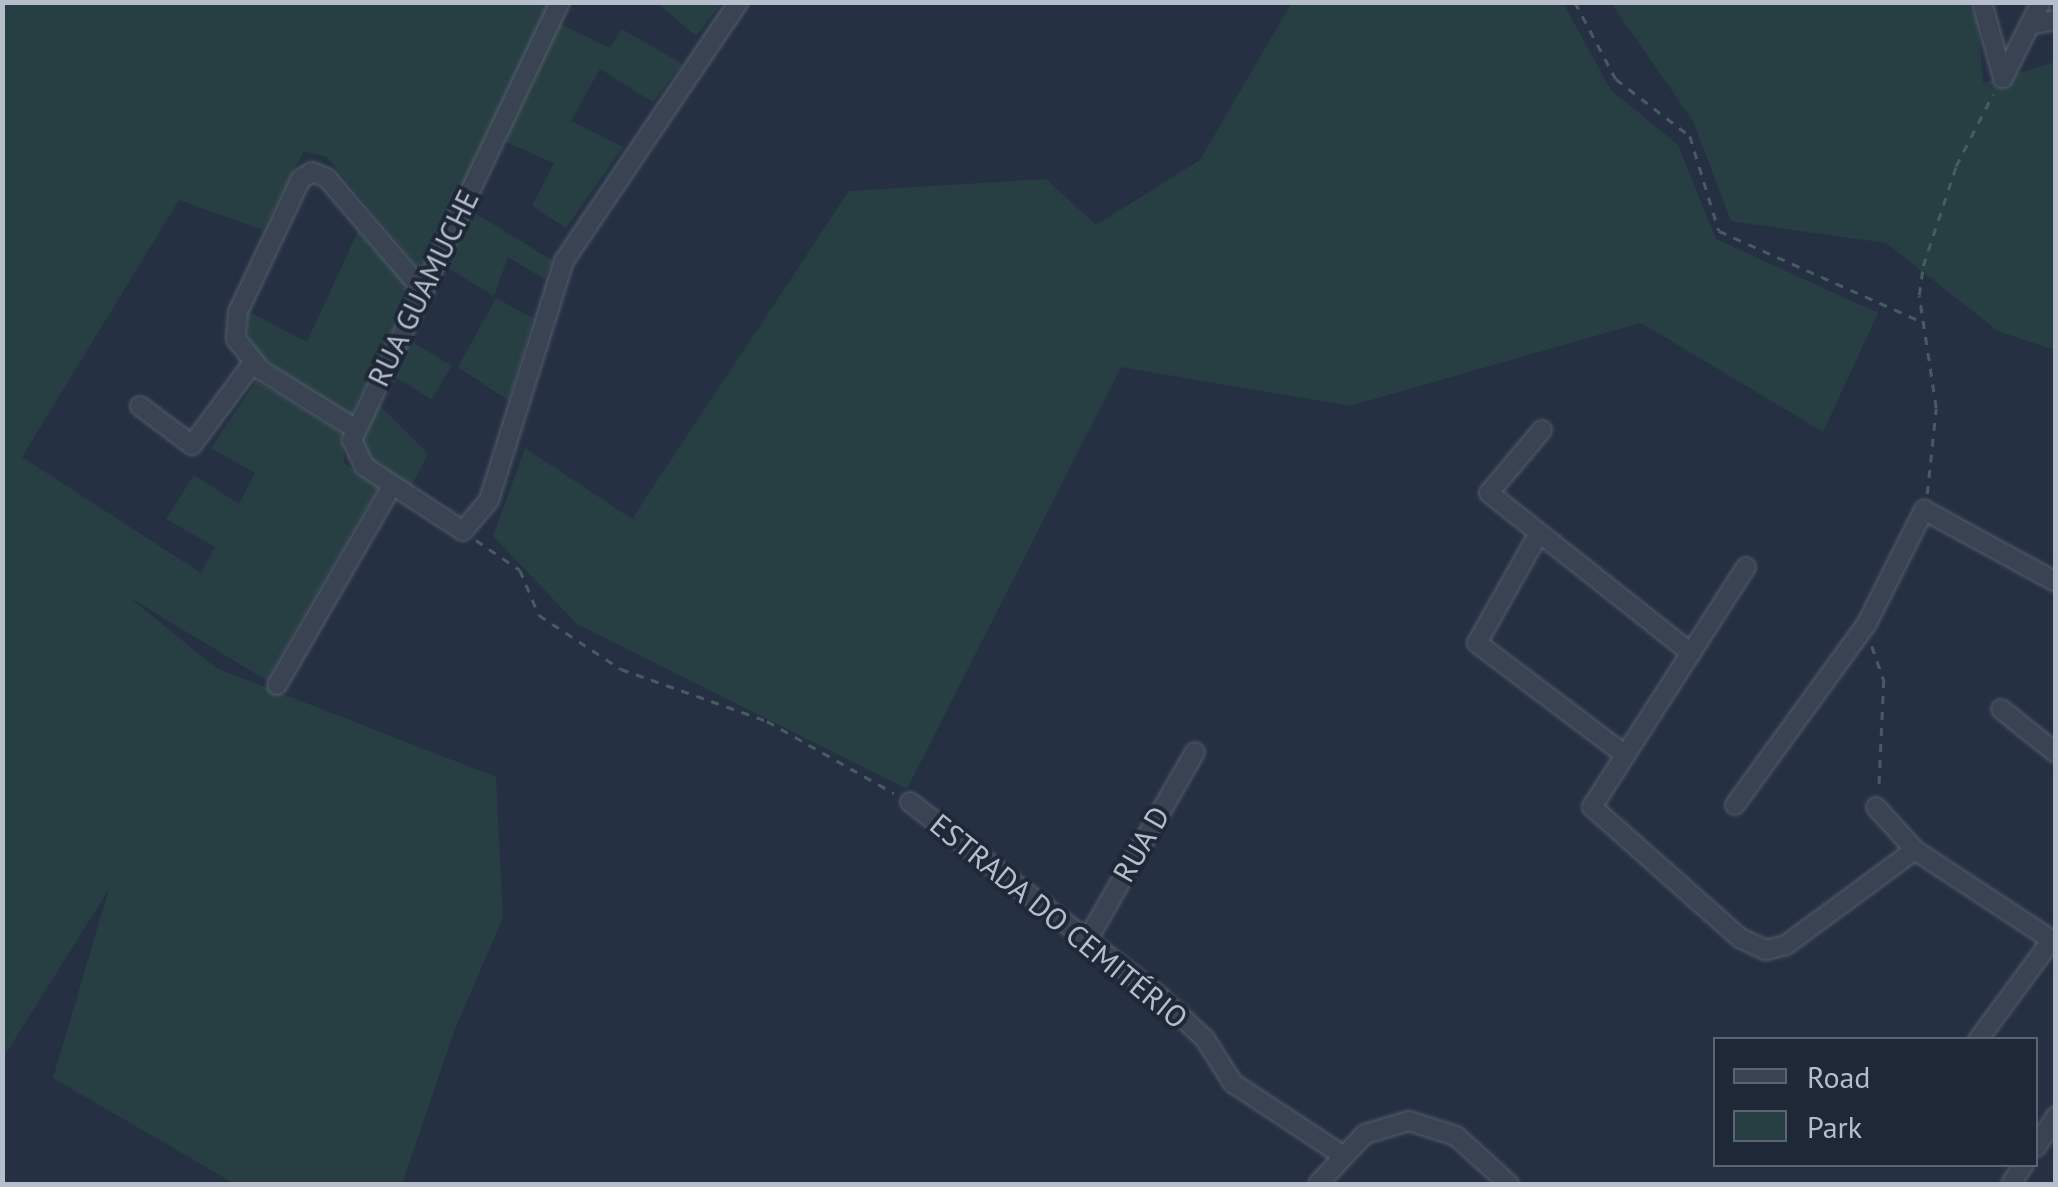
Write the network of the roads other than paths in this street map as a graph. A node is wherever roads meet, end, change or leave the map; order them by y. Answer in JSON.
{"nodes":[{"id":1,"x":560,"y":2,"type":"edge"},
{"id":2,"x":739,"y":2,"type":"edge"},
{"id":3,"x":1982,"y":2,"type":"edge"},
{"id":4,"x":2041,"y":2,"type":"edge"},
{"id":5,"x":2056,"y":20,"type":"edge"},
{"id":6,"x":2030,"y":26,"type":"junction"},
{"id":7,"x":424,"y":292,"type":"junction"},
{"id":8,"x":252,"y":364,"type":"junction"},
{"id":9,"x":140,"y":406,"type":"dead end"},
{"id":10,"x":354,"y":428,"type":"junction"},
{"id":11,"x":1542,"y":430,"type":"dead end"},
{"id":12,"x":392,"y":486,"type":"junction"},
{"id":13,"x":1539,"y":532,"type":"junction"},
{"id":14,"x":1746,"y":568,"type":"dead end"},
{"id":15,"x":2056,"y":582,"type":"edge"},
{"id":16,"x":1691,"y":653,"type":"junction"},
{"id":17,"x":278,"y":685,"type":"dead end"},
{"id":18,"x":2001,"y":710,"type":"dead end"},
{"id":19,"x":1195,"y":752,"type":"dead end"},
{"id":20,"x":2056,"y":753,"type":"edge"},
{"id":21,"x":1626,"y":755,"type":"junction"},
{"id":22,"x":910,"y":802,"type":"road end"},
{"id":23,"x":1735,"y":805,"type":"dead end"},
{"id":24,"x":1876,"y":807,"type":"road end"},
{"id":25,"x":1915,"y":850,"type":"junction"},
{"id":26,"x":1090,"y":937,"type":"junction"},
{"id":27,"x":2053,"y":942,"type":"edge"},
{"id":28,"x":1980,"y":1037,"type":"edge"},
{"id":29,"x":2056,"y":1116,"type":"edge"},
{"id":30,"x":2038,"y":1144,"type":"edge"},
{"id":31,"x":1342,"y":1156,"type":"junction"},
{"id":32,"x":1318,"y":1184,"type":"edge"},
{"id":33,"x":1509,"y":1184,"type":"edge"}],
"edges":[{"from":1,"to":7,"type":"street","name":"RUA GUAMUCHE"},
{"from":2,"to":12,"type":"street"},
{"from":3,"to":6,"type":"street"},
{"from":4,"to":6,"type":"street"},
{"from":5,"to":6,"type":"street"},
{"from":7,"to":8,"type":"street"},
{"from":7,"to":10,"type":"street","name":"RUA GUAMUCHE"},
{"from":8,"to":9,"type":"street"},
{"from":8,"to":10,"type":"street"},
{"from":10,"to":12,"type":"street"},
{"from":11,"to":13,"type":"street"},
{"from":12,"to":17,"type":"street"},
{"from":13,"to":16,"type":"street"},
{"from":13,"to":21,"type":"street"},
{"from":14,"to":16,"type":"street"},
{"from":15,"to":23,"type":"street"},
{"from":16,"to":21,"type":"street"},
{"from":18,"to":20,"type":"street"},
{"from":19,"to":26,"type":"street","name":"RUA D"},
{"from":21,"to":25,"type":"street"},
{"from":22,"to":26,"type":"street","name":"ESTRADA DO CEMITÉRIO"},
{"from":24,"to":25,"type":"street"},
{"from":25,"to":27,"type":"street"},
{"from":26,"to":31,"type":"street","name":"ESTRADA DO CEMITÉRIO"},
{"from":27,"to":28,"type":"street"},
{"from":29,"to":30,"type":"street"},
{"from":31,"to":32,"type":"street"},
{"from":31,"to":33,"type":"street"}]}
